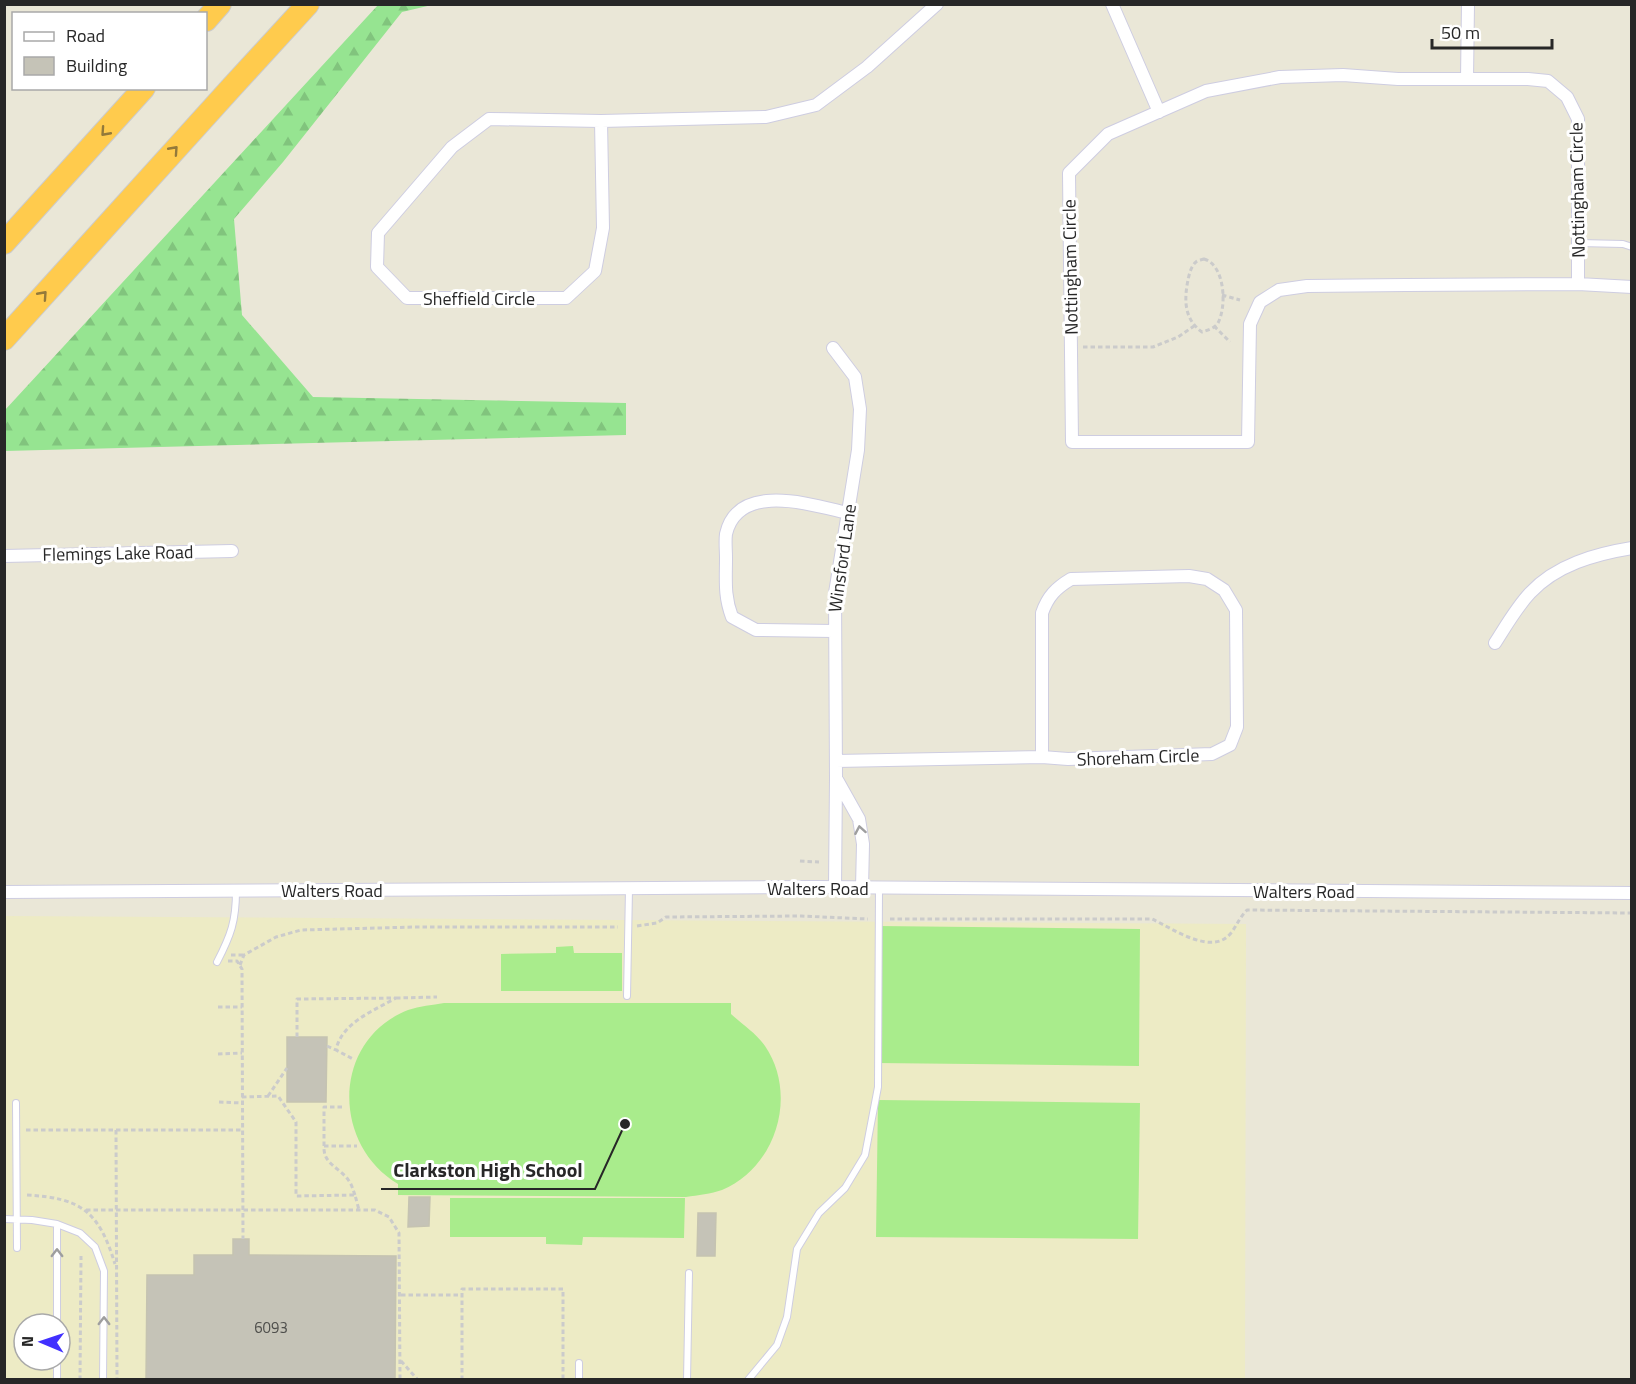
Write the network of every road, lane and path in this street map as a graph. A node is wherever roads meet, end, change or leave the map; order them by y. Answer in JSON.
{"nodes":[{"id":1,"x":220,"y":4,"type":"edge"},
{"id":2,"x":308,"y":4,"type":"edge"},
{"id":3,"x":937,"y":4,"type":"edge"},
{"id":4,"x":1112,"y":4,"type":"edge"},
{"id":5,"x":1468,"y":4,"type":"edge"},
{"id":6,"x":207,"y":19,"type":"edge"},
{"id":7,"x":1467,"y":79,"type":"junction"},
{"id":8,"x":142,"y":90,"type":"edge"},
{"id":9,"x":1159,"y":112,"type":"junction"},
{"id":10,"x":601,"y":121,"type":"junction"},
{"id":11,"x":4,"y":243,"type":"edge"},
{"id":12,"x":1578,"y":243,"type":"junction"},
{"id":13,"x":1632,"y":247,"type":"edge"},
{"id":14,"x":1578,"y":285,"type":"junction"},
{"id":15,"x":1632,"y":287,"type":"edge"},
{"id":16,"x":1222,"y":295,"type":"junction"},
{"id":17,"x":1240,"y":300,"type":"dead end"},
{"id":18,"x":1194,"y":326,"type":"junction"},
{"id":19,"x":1214,"y":326,"type":"junction"},
{"id":20,"x":4,"y":339,"type":"edge"},
{"id":21,"x":1230,"y":342,"type":"dead end"},
{"id":22,"x":1081,"y":347,"type":"dead end"},
{"id":23,"x":832,"y":348,"type":"dead end"},
{"id":24,"x":848,"y":513,"type":"junction"},
{"id":25,"x":1632,"y":548,"type":"edge"},
{"id":26,"x":232,"y":550,"type":"dead end"},
{"id":27,"x":4,"y":556,"type":"edge"},
{"id":28,"x":834,"y":631,"type":"junction"},
{"id":29,"x":1495,"y":643,"type":"dead end"},
{"id":30,"x":1042,"y":756,"type":"junction"},
{"id":31,"x":836,"y":761,"type":"junction"},
{"id":32,"x":836,"y":778,"type":"junction"},
{"id":33,"x":801,"y":861,"type":"dead end"},
{"id":34,"x":819,"y":862,"type":"dead end"},
{"id":35,"x":629,"y":888,"type":"junction"},
{"id":36,"x":835,"y":888,"type":"junction"},
{"id":37,"x":862,"y":888,"type":"junction"},
{"id":38,"x":879,"y":888,"type":"junction"},
{"id":39,"x":236,"y":891,"type":"junction"},
{"id":40,"x":4,"y":892,"type":"edge"},
{"id":41,"x":1632,"y":894,"type":"edge"},
{"id":42,"x":1632,"y":914,"type":"edge"},
{"id":43,"x":880,"y":919,"type":"junction"},
{"id":44,"x":628,"y":927,"type":"junction"},
{"id":45,"x":217,"y":962,"type":"joint"},
{"id":46,"x":240,"y":965,"type":"junction"},
{"id":47,"x":627,"y":996,"type":"dead end"},
{"id":48,"x":437,"y":997,"type":"dead end"},
{"id":49,"x":396,"y":998,"type":"junction"},
{"id":50,"x":242,"y":1007,"type":"junction"},
{"id":51,"x":218,"y":1008,"type":"dead end"},
{"id":52,"x":297,"y":1037,"type":"dead end"},
{"id":53,"x":327,"y":1046,"type":"dead end"},
{"id":54,"x":336,"y":1050,"type":"junction"},
{"id":55,"x":242,"y":1053,"type":"junction"},
{"id":56,"x":218,"y":1054,"type":"dead end"},
{"id":57,"x":353,"y":1059,"type":"dead end"},
{"id":58,"x":287,"y":1068,"type":"dead end"},
{"id":59,"x":242,"y":1096,"type":"junction"},
{"id":60,"x":268,"y":1096,"type":"junction"},
{"id":61,"x":219,"y":1102,"type":"dead end"},
{"id":62,"x":16,"y":1103,"type":"dead end"},
{"id":63,"x":242,"y":1103,"type":"junction"},
{"id":64,"x":345,"y":1107,"type":"dead end"},
{"id":65,"x":24,"y":1130,"type":"dead end"},
{"id":66,"x":116,"y":1130,"type":"junction"},
{"id":67,"x":243,"y":1130,"type":"junction"},
{"id":68,"x":324,"y":1146,"type":"junction"},
{"id":69,"x":357,"y":1146,"type":"dead end"},
{"id":70,"x":27,"y":1195,"type":"dead end"},
{"id":71,"x":355,"y":1195,"type":"junction"},
{"id":72,"x":86,"y":1210,"type":"junction"},
{"id":73,"x":116,"y":1210,"type":"junction"},
{"id":74,"x":243,"y":1210,"type":"junction"},
{"id":75,"x":358,"y":1210,"type":"junction"},
{"id":76,"x":4,"y":1220,"type":"edge"},
{"id":77,"x":16,"y":1220,"type":"junction"},
{"id":78,"x":57,"y":1224,"type":"junction"},
{"id":79,"x":243,"y":1239,"type":"dead end"},
{"id":80,"x":17,"y":1248,"type":"dead end"},
{"id":81,"x":81,"y":1256,"type":"dead end"},
{"id":82,"x":117,"y":1268,"type":"junction"},
{"id":83,"x":689,"y":1273,"type":"dead end"},
{"id":84,"x":400,"y":1295,"type":"junction"},
{"id":85,"x":462,"y":1295,"type":"junction"},
{"id":86,"x":57,"y":1312,"type":"edge"},
{"id":87,"x":400,"y":1361,"type":"junction"},
{"id":88,"x":579,"y":1363,"type":"dead end"},
{"id":89,"x":80,"y":1380,"type":"edge"},
{"id":90,"x":104,"y":1380,"type":"edge"},
{"id":91,"x":117,"y":1380,"type":"edge"},
{"id":92,"x":400,"y":1380,"type":"edge"},
{"id":93,"x":418,"y":1380,"type":"edge"},
{"id":94,"x":462,"y":1380,"type":"edge"},
{"id":95,"x":563,"y":1380,"type":"edge"},
{"id":96,"x":579,"y":1380,"type":"edge"},
{"id":97,"x":687,"y":1380,"type":"edge"},
{"id":98,"x":748,"y":1380,"type":"edge"}],
"edges":[{"from":1,"to":6,"type":"highway"},
{"from":20,"to":2,"type":"highway","one_way":true},
{"from":3,"to":10,"type":"street","name":"Sheffield Circle"},
{"from":4,"to":9,"type":"street"},
{"from":5,"to":7,"type":"street"},
{"from":7,"to":9,"type":"street","name":"Nottingham Circle"},
{"from":7,"to":12,"type":"street","name":"Nottingham Circle"},
{"from":8,"to":11,"type":"highway","one_way":true},
{"from":9,"to":14,"type":"street","name":"Nottingham Circle"},
{"from":10,"to":10,"type":"street","name":"Sheffield Circle"},
{"from":12,"to":13,"type":"lane"},
{"from":12,"to":14,"type":"street","name":"Nottingham Circle"},
{"from":14,"to":15,"type":"street","name":"Nottingham Circle"},
{"from":16,"to":17,"type":"path"},
{"from":16,"to":18,"type":"path"},
{"from":16,"to":19,"type":"path"},
{"from":18,"to":19,"type":"path"},
{"from":18,"to":22,"type":"path"},
{"from":19,"to":21,"type":"path"},
{"from":23,"to":24,"type":"street","name":"Winsford Lane"},
{"from":24,"to":28,"type":"street","name":"Winsford Lane"},
{"from":24,"to":28,"type":"street"},
{"from":25,"to":29,"type":"street"},
{"from":26,"to":27,"type":"street","name":"Flemings Lake Road"},
{"from":28,"to":31,"type":"street","name":"Winsford Lane"},
{"from":30,"to":30,"type":"street","name":"Shoreham Circle"},
{"from":30,"to":31,"type":"street","name":"Shoreham Circle"},
{"from":31,"to":32,"type":"street","name":"Winsford Lane"},
{"from":32,"to":36,"type":"street","name":"Winsford Lane"},
{"from":37,"to":32,"type":"street","name":"Winsford Lane","one_way":true},
{"from":33,"to":34,"type":"path"},
{"from":35,"to":36,"type":"street","name":"Walters Road"},
{"from":35,"to":39,"type":"street","name":"Walters Road"},
{"from":35,"to":44,"type":"lane"},
{"from":36,"to":37,"type":"street","name":"Walters Road"},
{"from":37,"to":38,"type":"street","name":"Walters Road"},
{"from":38,"to":41,"type":"street","name":"Walters Road"},
{"from":38,"to":43,"type":"lane"},
{"from":39,"to":40,"type":"street","name":"Walters Road"},
{"from":39,"to":45,"type":"lane"},
{"from":42,"to":43,"type":"path"},
{"from":43,"to":44,"type":"path"},
{"from":43,"to":98,"type":"lane"},
{"from":44,"to":46,"type":"path"},
{"from":44,"to":47,"type":"lane"},
{"from":45,"to":46,"type":"path"},
{"from":46,"to":50,"type":"path"},
{"from":48,"to":49,"type":"path"},
{"from":49,"to":52,"type":"path"},
{"from":49,"to":54,"type":"path"},
{"from":50,"to":51,"type":"path"},
{"from":50,"to":55,"type":"path"},
{"from":53,"to":54,"type":"path"},
{"from":54,"to":57,"type":"path"},
{"from":55,"to":56,"type":"path"},
{"from":55,"to":59,"type":"path"},
{"from":58,"to":60,"type":"path"},
{"from":59,"to":60,"type":"path"},
{"from":59,"to":63,"type":"path"},
{"from":60,"to":71,"type":"path"},
{"from":61,"to":63,"type":"path"},
{"from":62,"to":77,"type":"lane"},
{"from":63,"to":67,"type":"path"},
{"from":64,"to":68,"type":"path"},
{"from":65,"to":66,"type":"path"},
{"from":66,"to":67,"type":"path"},
{"from":66,"to":73,"type":"path"},
{"from":67,"to":74,"type":"path"},
{"from":68,"to":69,"type":"path"},
{"from":68,"to":71,"type":"path"},
{"from":70,"to":72,"type":"path"},
{"from":71,"to":75,"type":"path"},
{"from":72,"to":73,"type":"path"},
{"from":72,"to":82,"type":"path"},
{"from":73,"to":74,"type":"path"},
{"from":73,"to":82,"type":"path"},
{"from":74,"to":75,"type":"path"},
{"from":74,"to":79,"type":"path"},
{"from":75,"to":84,"type":"path"},
{"from":76,"to":77,"type":"lane"},
{"from":77,"to":78,"type":"lane"},
{"from":77,"to":80,"type":"lane"},
{"from":86,"to":78,"type":"lane","one_way":true},
{"from":90,"to":78,"type":"lane","one_way":true},
{"from":81,"to":89,"type":"path"},
{"from":82,"to":91,"type":"path"},
{"from":83,"to":97,"type":"lane"},
{"from":84,"to":85,"type":"path"},
{"from":84,"to":87,"type":"path"},
{"from":85,"to":94,"type":"path"},
{"from":85,"to":95,"type":"path"},
{"from":87,"to":92,"type":"path"},
{"from":87,"to":93,"type":"path"},
{"from":88,"to":96,"type":"lane"}]}
